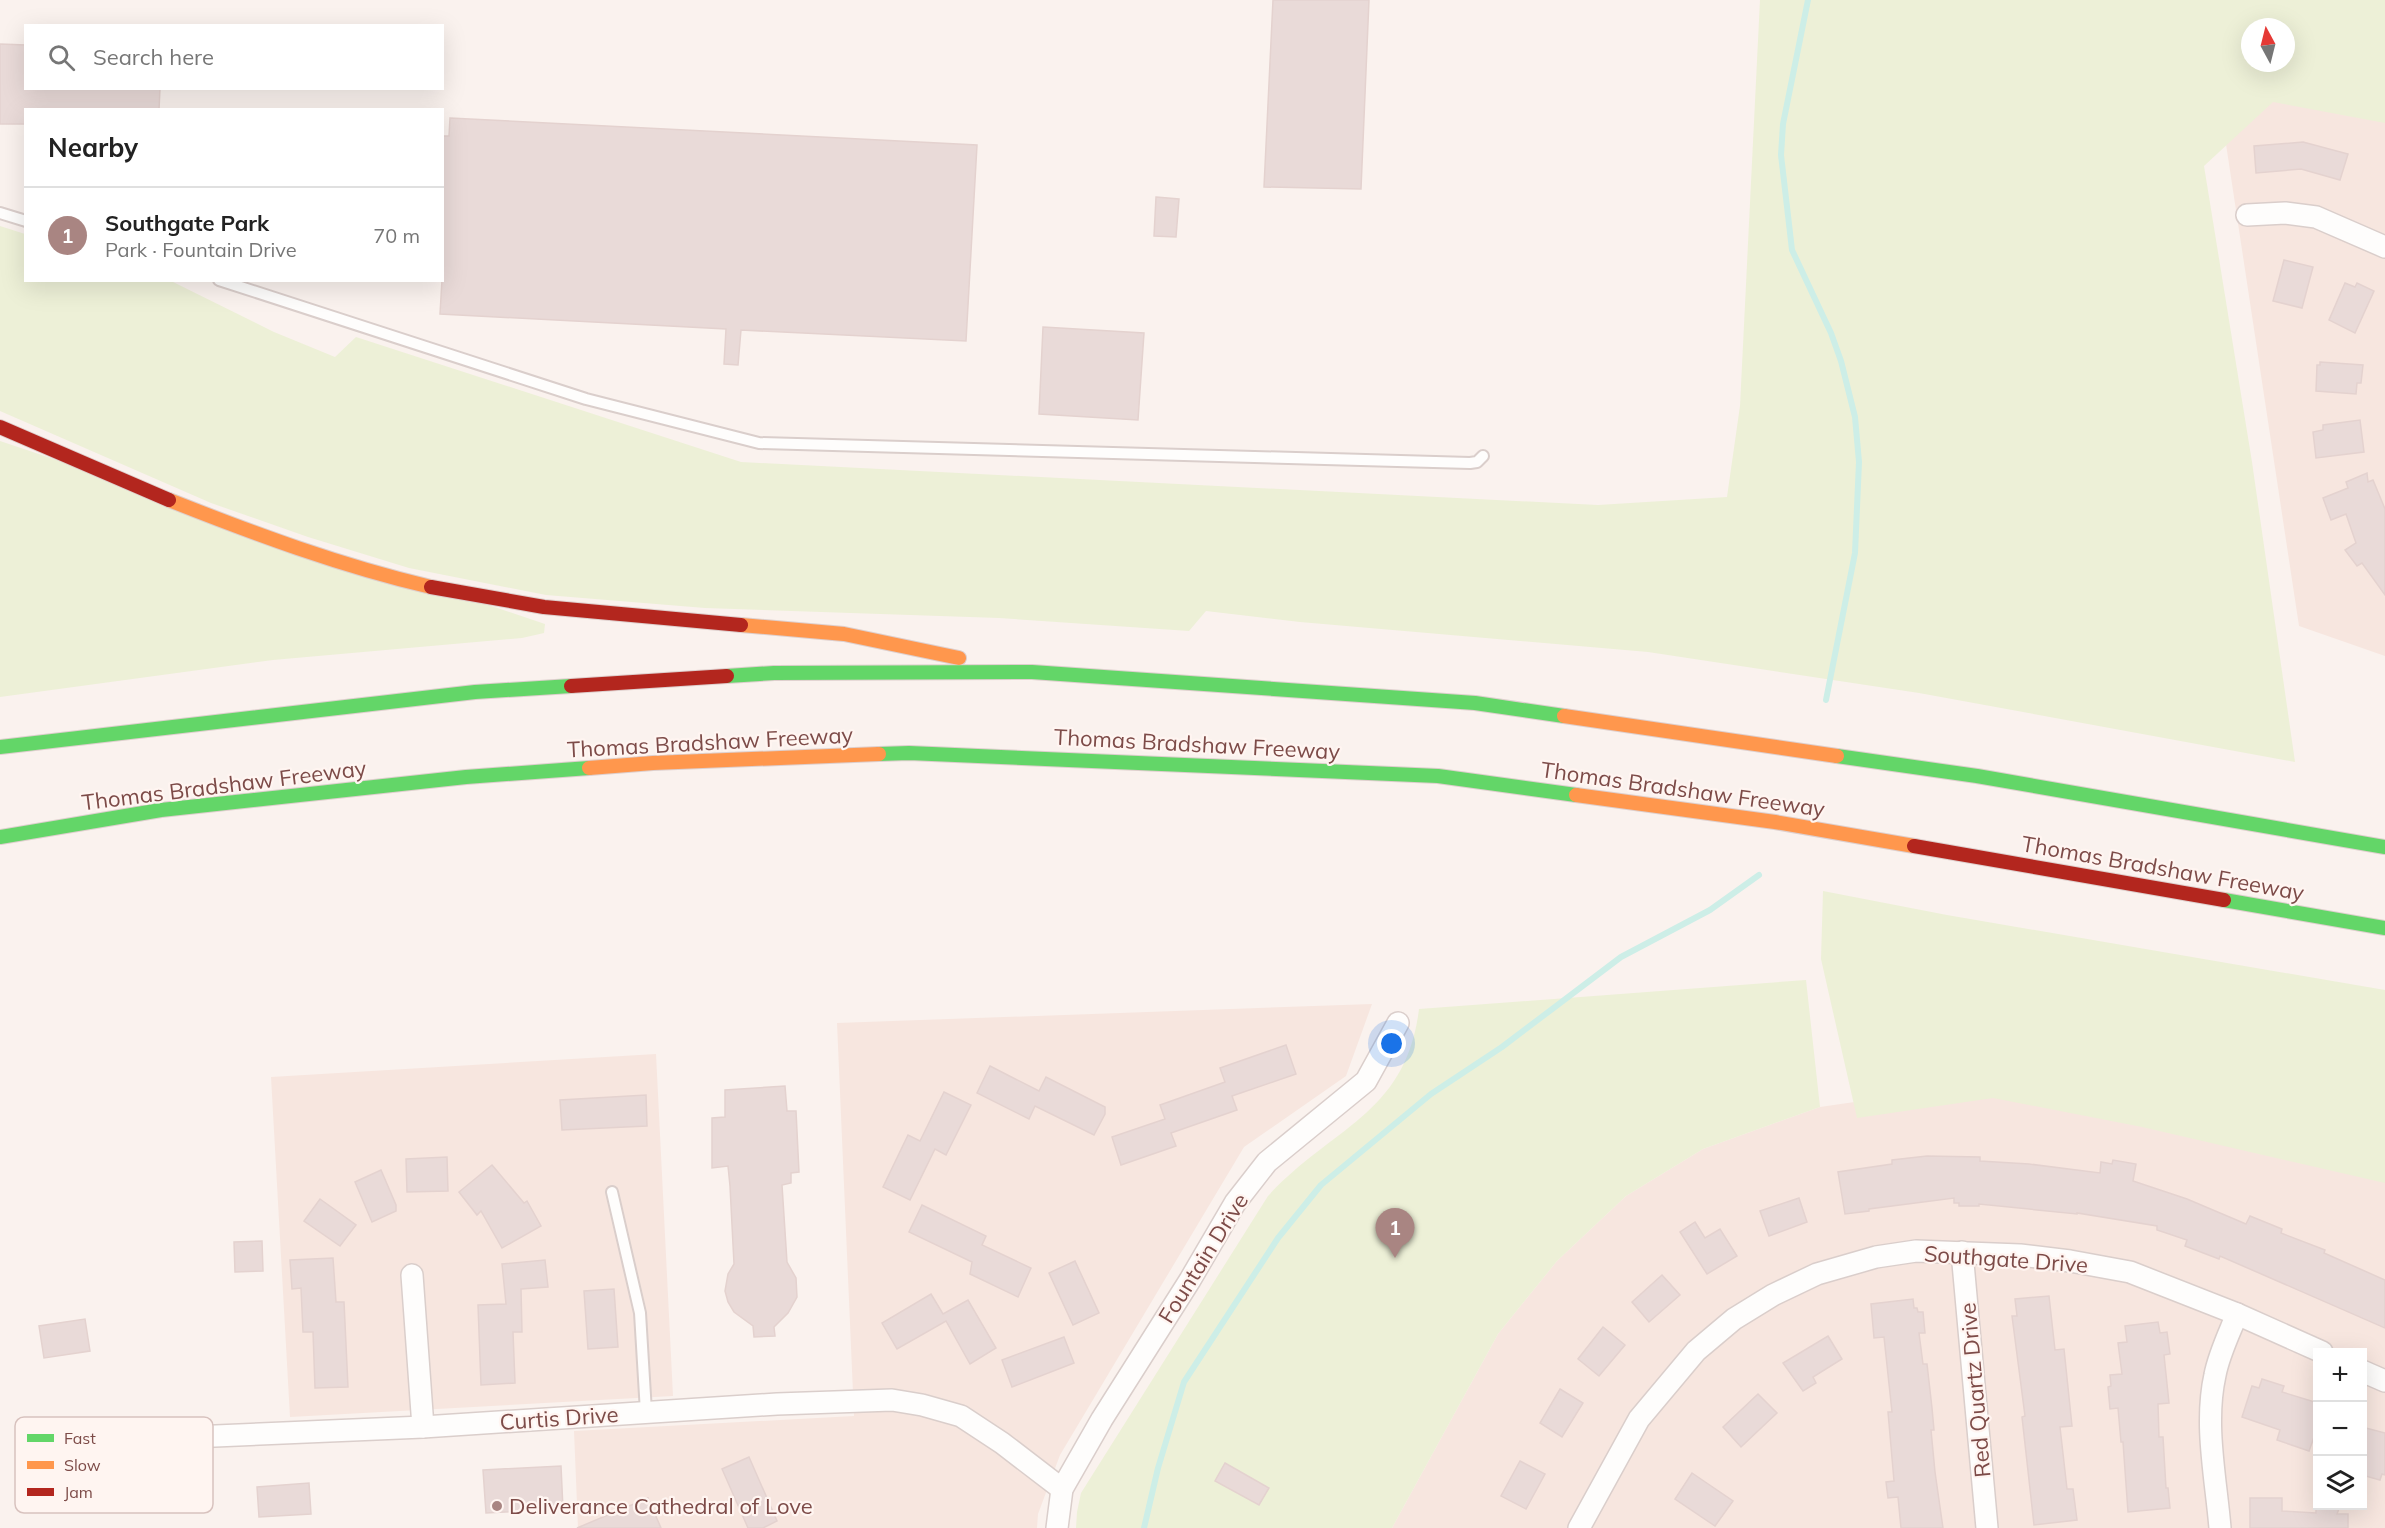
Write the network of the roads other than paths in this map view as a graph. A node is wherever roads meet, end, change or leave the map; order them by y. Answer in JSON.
{"nodes":[{"id":1,"x":0,"y":213,"type":"edge"},
{"id":2,"x":2247,"y":215,"type":"dead end"},
{"id":3,"x":24,"y":220,"type":"edge"},
{"id":4,"x":2385,"y":247,"type":"edge"},
{"id":5,"x":225,"y":282,"type":"edge"},
{"id":6,"x":0,"y":427,"type":"edge"},
{"id":7,"x":1483,"y":456,"type":"dead end"},
{"id":8,"x":1032,"y":672,"type":"junction"},
{"id":9,"x":0,"y":747,"type":"edge"},
{"id":10,"x":0,"y":837,"type":"edge"},
{"id":11,"x":2385,"y":847,"type":"edge"},
{"id":12,"x":2385,"y":928,"type":"edge"},
{"id":13,"x":1398,"y":1023,"type":"dead end"},
{"id":14,"x":612,"y":1192,"type":"dead end"},
{"id":15,"x":1962,"y":1252,"type":"junction"},
{"id":16,"x":412,"y":1275,"type":"dead end"},
{"id":17,"x":2236,"y":1314,"type":"junction"},
{"id":18,"x":2313,"y":1349,"type":"edge"},
{"id":19,"x":2367,"y":1373,"type":"edge"},
{"id":20,"x":2385,"y":1381,"type":"edge"},
{"id":21,"x":646,"y":1412,"type":"junction"},
{"id":22,"x":423,"y":1427,"type":"junction"},
{"id":23,"x":213,"y":1436,"type":"edge"},
{"id":24,"x":1062,"y":1489,"type":"junction"},
{"id":25,"x":1057,"y":1528,"type":"edge"},
{"id":26,"x":1579,"y":1528,"type":"edge"},
{"id":27,"x":1987,"y":1528,"type":"edge"},
{"id":28,"x":2220,"y":1528,"type":"edge"}],
"edges":[{"from":1,"to":3,"type":"lane"},
{"from":2,"to":4,"type":"street"},
{"from":5,"to":7,"type":"lane"},
{"from":6,"to":8,"type":"highway"},
{"from":8,"to":9,"type":"highway"},
{"from":8,"to":11,"type":"highway"},
{"from":10,"to":12,"type":"highway","name":"Thomas Bradshaw Freeway"},
{"from":13,"to":24,"type":"street","name":"Fountain Drive"},
{"from":14,"to":21,"type":"lane"},
{"from":15,"to":17,"type":"street","name":"Southgate Drive"},
{"from":15,"to":26,"type":"street","name":"Southgate Drive"},
{"from":15,"to":27,"type":"street","name":"Red Quartz Drive"},
{"from":16,"to":22,"type":"street"},
{"from":17,"to":18,"type":"street","name":"Southgate Drive"},
{"from":17,"to":28,"type":"street"},
{"from":19,"to":20,"type":"street"},
{"from":21,"to":22,"type":"street","name":"Curtis Drive"},
{"from":21,"to":24,"type":"street","name":"Curtis Drive"},
{"from":22,"to":23,"type":"street","name":"Curtis Drive"},
{"from":24,"to":25,"type":"street","name":"Fountain Drive"}]}
